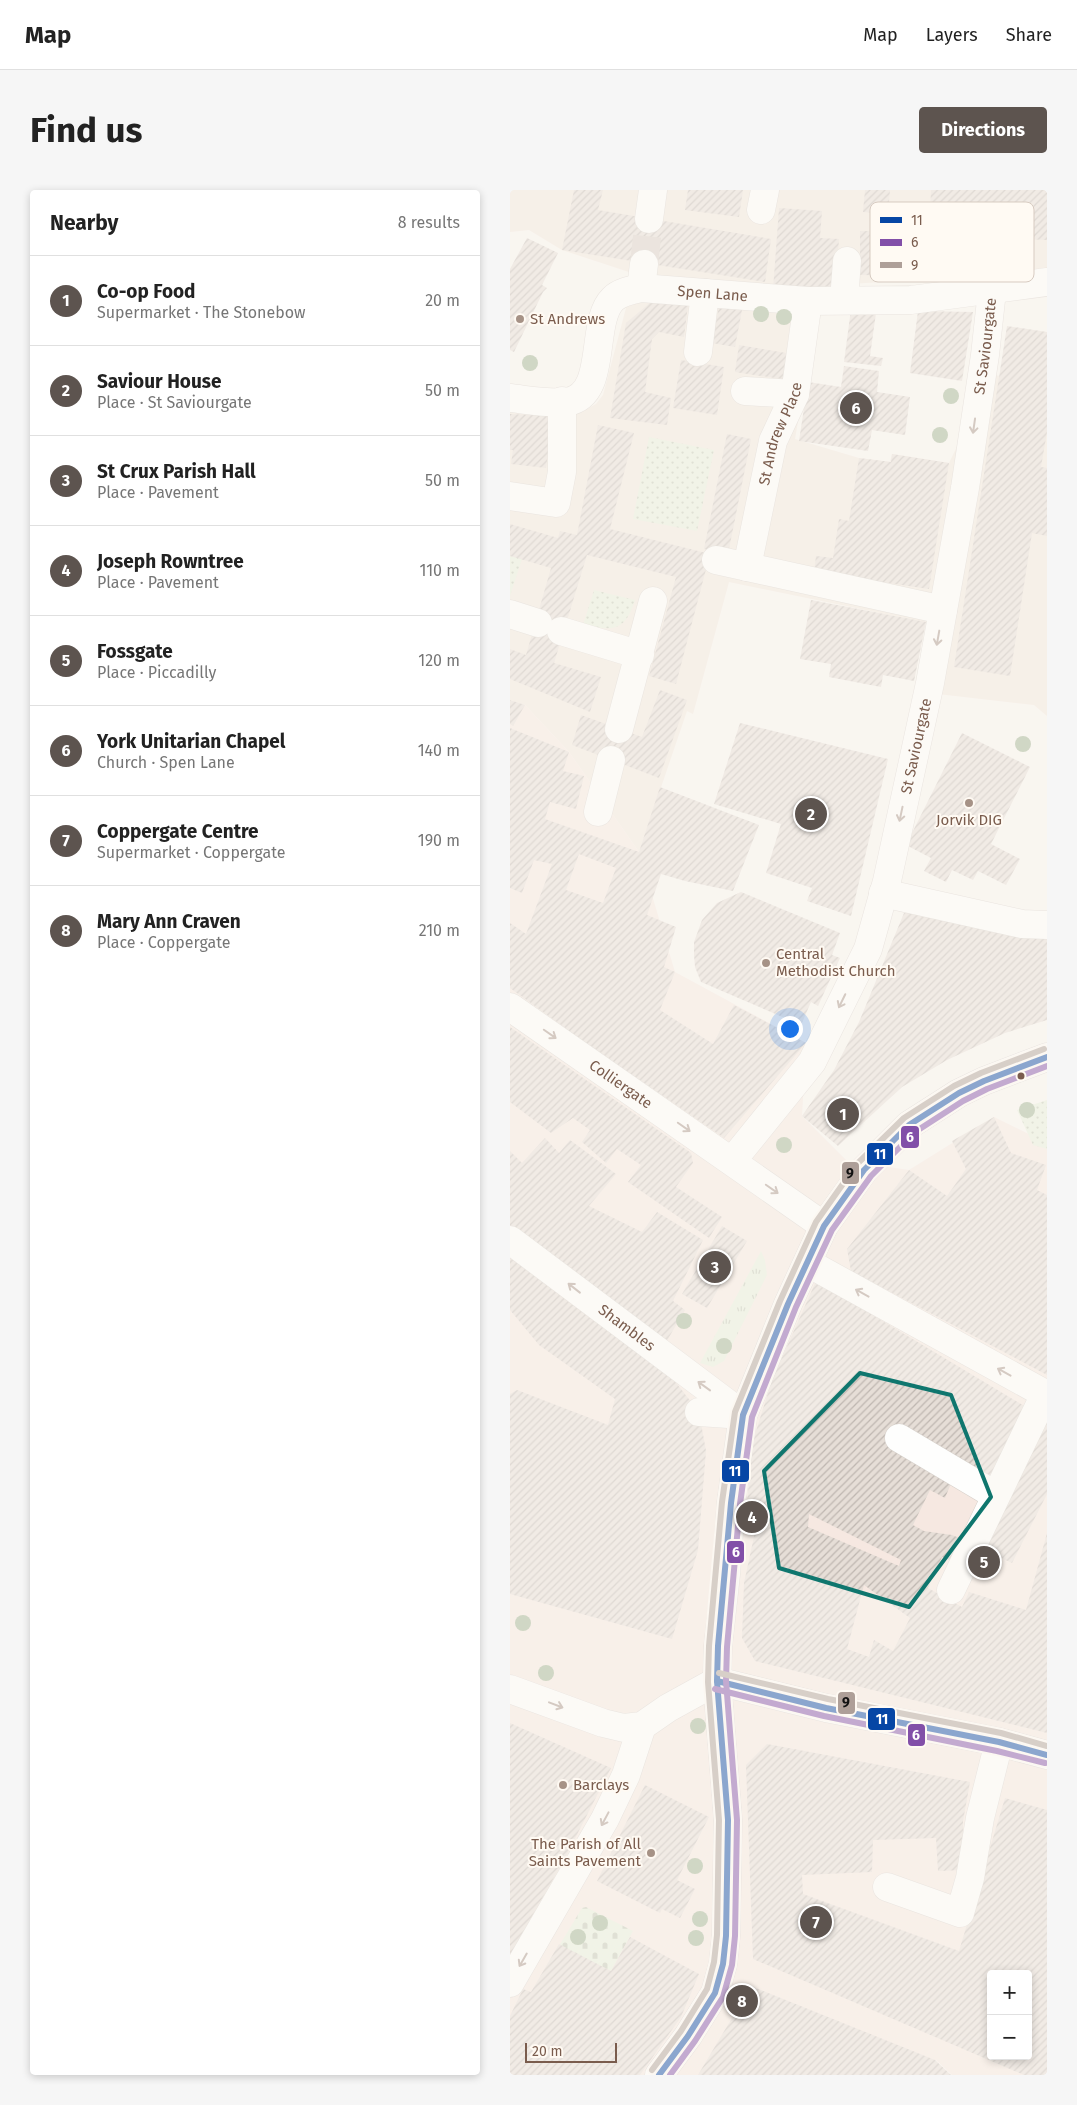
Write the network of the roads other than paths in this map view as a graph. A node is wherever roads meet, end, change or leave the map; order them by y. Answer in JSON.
{"nodes":[{"id":1,"x":653,"y":190,"type":"edge"},
{"id":2,"x":649,"y":219,"type":"tunnel mouth"},
{"id":3,"x":847,"y":261,"type":"dead end"},
{"id":4,"x":1047,"y":282,"type":"edge"},
{"id":5,"x":992,"y":291,"type":"junction"},
{"id":6,"x":705,"y":293,"type":"junction"},
{"id":7,"x":844,"y":300,"type":"junction"},
{"id":8,"x":808,"y":301,"type":"junction"},
{"id":9,"x":698,"y":352,"type":"dead end"},
{"id":10,"x":745,"y":390,"type":"dead end"},
{"id":11,"x":795,"y":394,"type":"junction"},
{"id":12,"x":510,"y":398,"type":"edge"},
{"id":13,"x":562,"y":401,"type":"junction"},
{"id":14,"x":510,"y":496,"type":"edge"},
{"id":15,"x":716,"y":560,"type":"dead end"},
{"id":16,"x":747,"y":567,"type":"junction"},
{"id":17,"x":653,"y":601,"type":"dead end"},
{"id":18,"x":943,"y":610,"type":"junction"},
{"id":19,"x":510,"y":614,"type":"edge"},
{"id":20,"x":640,"y":655,"type":"junction"},
{"id":21,"x":622,"y":719,"type":"dead end"},
{"id":22,"x":611,"y":760,"type":"dead end"},
{"id":23,"x":598,"y":812,"type":"dead end"},
{"id":24,"x":885,"y":887,"type":"junction"},
{"id":25,"x":1047,"y":906,"type":"edge"},
{"id":26,"x":1047,"y":925,"type":"edge"},
{"id":27,"x":510,"y":1007,"type":"edge"},
{"id":28,"x":1047,"y":1057,"type":"edge"},
{"id":29,"x":732,"y":1161,"type":"junction"},
{"id":30,"x":824,"y":1226,"type":"junction"},
{"id":31,"x":510,"y":1240,"type":"edge"},
{"id":32,"x":808,"y":1263,"type":"junction"},
{"id":33,"x":1046,"y":1395,"type":"edge"},
{"id":34,"x":700,"y":1412,"type":"dead end"},
{"id":35,"x":743,"y":1415,"type":"junction"},
{"id":36,"x":899,"y":1438,"type":"dead end"},
{"id":37,"x":995,"y":1495,"type":"junction"},
{"id":38,"x":951,"y":1590,"type":"dead end"},
{"id":39,"x":717,"y":1681,"type":"junction"},
{"id":40,"x":510,"y":1689,"type":"edge"},
{"id":41,"x":642,"y":1726,"type":"junction"},
{"id":42,"x":999,"y":1742,"type":"junction"},
{"id":43,"x":1047,"y":1755,"type":"edge"},
{"id":44,"x":887,"y":1887,"type":"dead end"},
{"id":45,"x":510,"y":1982,"type":"edge"},
{"id":46,"x":659,"y":2075,"type":"edge"}],
"edges":[{"from":1,"to":2,"type":"street"},
{"from":3,"to":7,"type":"street"},
{"from":4,"to":5,"type":"street","name":"Spen Lane"},
{"from":5,"to":7,"type":"street","name":"Spen Lane"},
{"from":5,"to":18,"type":"street","name":"St Saviourgate","one_way":true},
{"from":6,"to":8,"type":"street","name":"Spen Lane"},
{"from":6,"to":9,"type":"street"},
{"from":6,"to":13,"type":"street","name":"Spen Lane"},
{"from":7,"to":8,"type":"street","name":"Spen Lane"},
{"from":8,"to":11,"type":"street","name":"St Andrew Place"},
{"from":10,"to":11,"type":"street"},
{"from":11,"to":16,"type":"street","name":"St Andrew Place"},
{"from":12,"to":13,"type":"street","name":"Spen Lane"},
{"from":13,"to":14,"type":"street"},
{"from":15,"to":16,"type":"street"},
{"from":16,"to":18,"type":"street"},
{"from":17,"to":20,"type":"street"},
{"from":18,"to":24,"type":"street","name":"St Saviourgate","one_way":true},
{"from":19,"to":20,"type":"street"},
{"from":20,"to":21,"type":"street"},
{"from":22,"to":23,"type":"street"},
{"from":24,"to":25,"type":"street"},
{"from":24,"to":26,"type":"street"},
{"from":24,"to":29,"type":"street","name":"St Saviourgate","one_way":true},
{"from":27,"to":29,"type":"street","name":"Colliergate","one_way":true},
{"from":28,"to":30,"type":"street"},
{"from":29,"to":30,"type":"street","name":"Colliergate","one_way":true},
{"from":30,"to":32,"type":"street"},
{"from":35,"to":31,"type":"street","name":"Shambles","one_way":true},
{"from":33,"to":32,"type":"street","one_way":true},
{"from":32,"to":35,"type":"street"},
{"from":33,"to":37,"type":"street"},
{"from":34,"to":35,"type":"street"},
{"from":35,"to":39,"type":"street"},
{"from":36,"to":37,"type":"street"},
{"from":37,"to":38,"type":"street"},
{"from":39,"to":41,"type":"street"},
{"from":39,"to":42,"type":"street"},
{"from":39,"to":46,"type":"street"},
{"from":40,"to":41,"type":"street","one_way":true},
{"from":41,"to":45,"type":"street","one_way":true},
{"from":42,"to":43,"type":"street"},
{"from":42,"to":44,"type":"street"}]}
